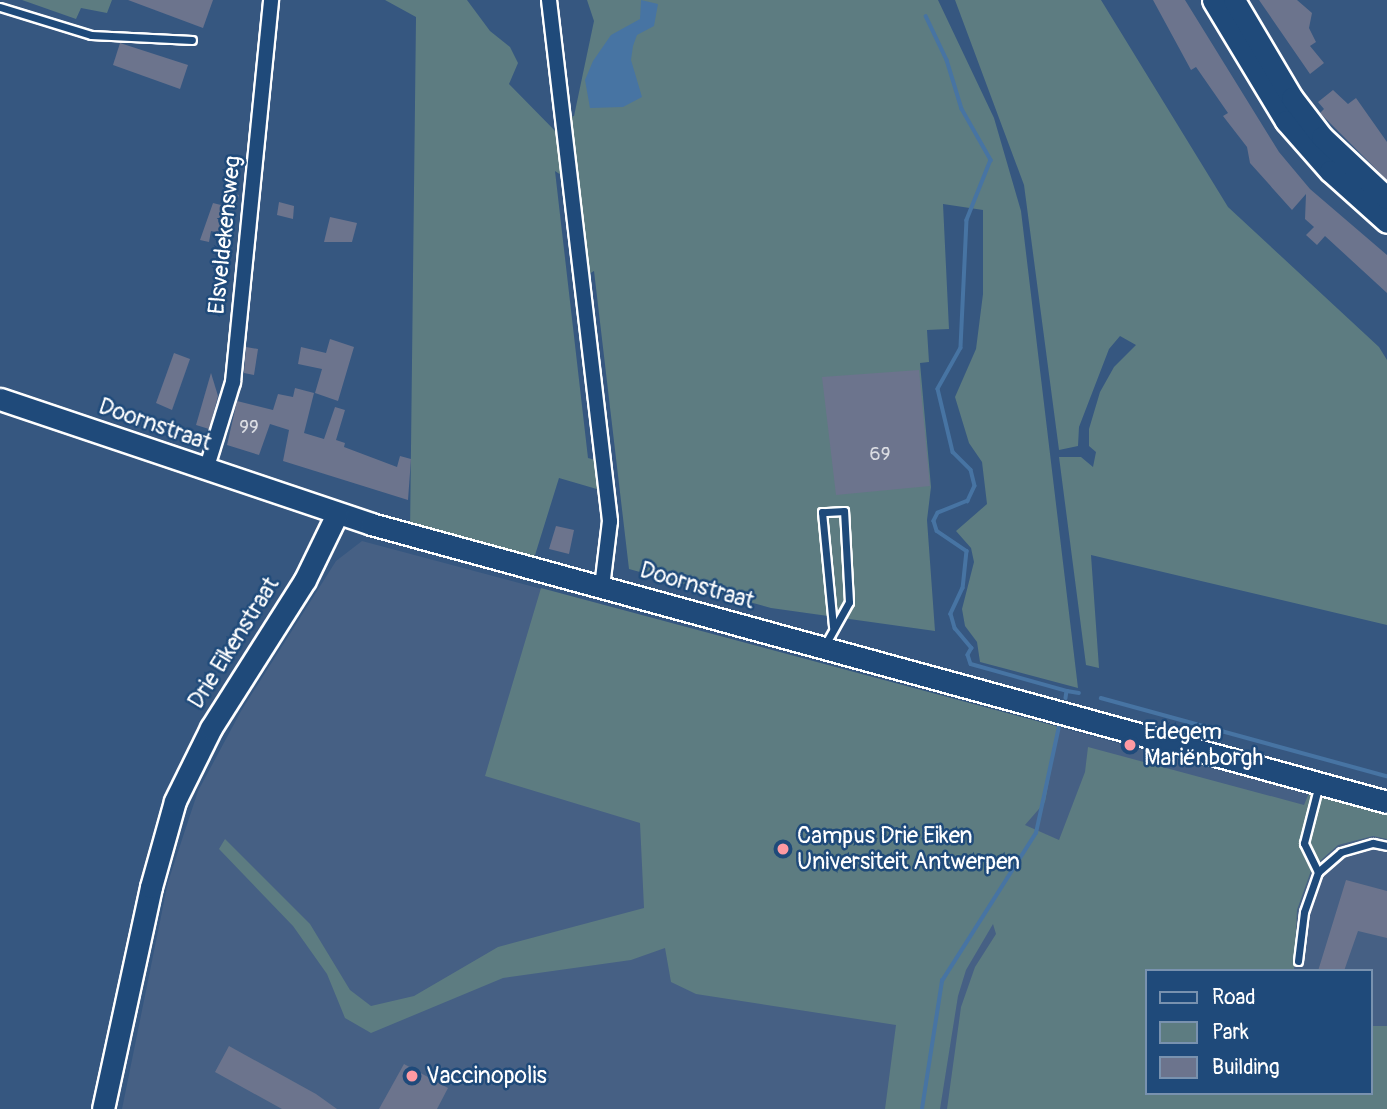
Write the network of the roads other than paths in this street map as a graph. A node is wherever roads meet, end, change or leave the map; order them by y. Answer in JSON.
{"nodes":[{"id":1,"x":271,"y":0,"type":"edge"},
{"id":2,"x":549,"y":0,"type":"edge"},
{"id":3,"x":1213,"y":0,"type":"edge"},
{"id":4,"x":1234,"y":0,"type":"edge"},
{"id":5,"x":0,"y":7,"type":"edge"},
{"id":6,"x":192,"y":40,"type":"dead end"},
{"id":7,"x":1387,"y":198,"type":"edge"},
{"id":8,"x":1387,"y":222,"type":"edge"},
{"id":9,"x":0,"y":398,"type":"edge"},
{"id":10,"x":206,"y":470,"type":"junction"},
{"id":11,"x":337,"y":514,"type":"junction"},
{"id":12,"x":602,"y":587,"type":"junction"},
{"id":13,"x":834,"y":627,"type":"junction"},
{"id":14,"x":824,"y":649,"type":"junction"},
{"id":15,"x":1319,"y":784,"type":"junction"},
{"id":16,"x":1387,"y":802,"type":"edge"},
{"id":17,"x":1387,"y":846,"type":"edge"},
{"id":18,"x":1318,"y":872,"type":"junction"},
{"id":19,"x":1298,"y":961,"type":"dead end"},
{"id":20,"x":103,"y":1109,"type":"edge"}],
"edges":[{"from":1,"to":10,"type":"street","name":"Elsveldekensweg"},
{"from":2,"to":12,"type":"street"},
{"from":3,"to":8,"type":"street"},
{"from":4,"to":7,"type":"street"},
{"from":5,"to":6,"type":"lane"},
{"from":9,"to":10,"type":"street","name":"Doornstraat"},
{"from":10,"to":11,"type":"street","name":"Doornstraat"},
{"from":11,"to":12,"type":"street","name":"Doornstraat"},
{"from":11,"to":20,"type":"street","name":"Drie Eikenstraat"},
{"from":12,"to":14,"type":"street","name":"Doornstraat"},
{"from":13,"to":13,"type":"lane"},
{"from":13,"to":14,"type":"lane"},
{"from":14,"to":15,"type":"street","name":"Doornstraat"},
{"from":15,"to":16,"type":"street","name":"Doornstraat"},
{"from":15,"to":18,"type":"lane"},
{"from":17,"to":18,"type":"lane"},
{"from":18,"to":19,"type":"lane"}]}
